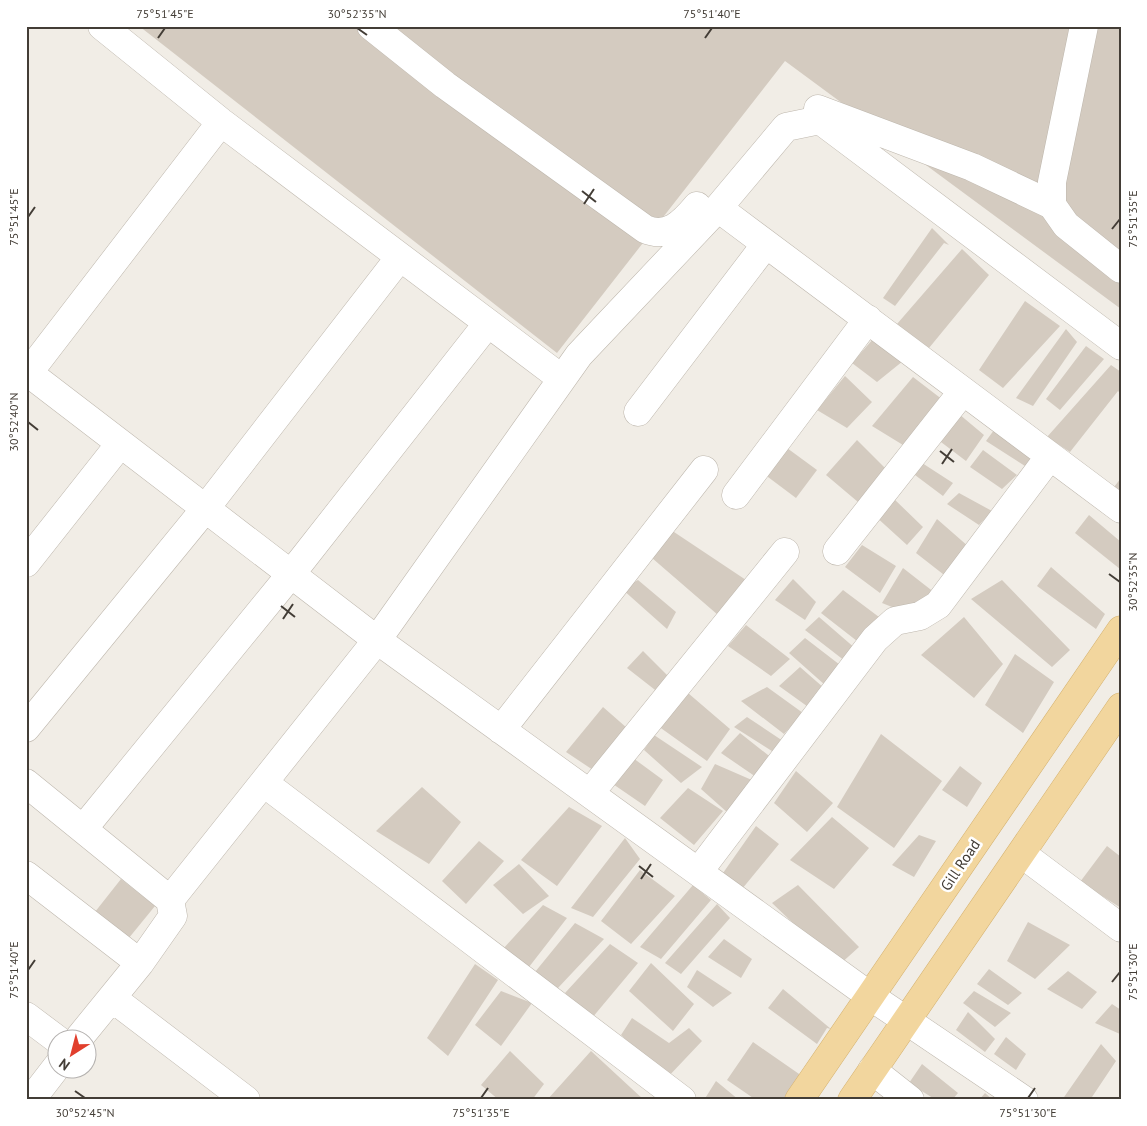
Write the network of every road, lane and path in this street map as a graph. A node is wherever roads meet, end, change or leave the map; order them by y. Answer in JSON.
{"nodes":[{"id":1,"x":102,"y":26,"type":"edge"},
{"id":2,"x":371,"y":26,"type":"edge"},
{"id":3,"x":1084,"y":26,"type":"edge"},
{"id":4,"x":221,"y":122,"type":"junction"},
{"id":5,"x":1052,"y":205,"type":"junction"},
{"id":6,"x":718,"y":208,"type":"junction"},
{"id":7,"x":766,"y":244,"type":"junction"},
{"id":8,"x":400,"y":257,"type":"junction"},
{"id":9,"x":1121,"y":269,"type":"edge"},
{"id":10,"x":868,"y":319,"type":"junction"},
{"id":11,"x":488,"y":323,"type":"junction"},
{"id":12,"x":1121,"y":346,"type":"edge"},
{"id":13,"x":27,"y":373,"type":"edge"},
{"id":14,"x":561,"y":378,"type":"junction"},
{"id":15,"x":962,"y":390,"type":"junction"},
{"id":16,"x":638,"y":412,"type":"dead end"},
{"id":17,"x":120,"y":444,"type":"junction"},
{"id":18,"x":1050,"y":456,"type":"junction"},
{"id":19,"x":704,"y":470,"type":"dead end"},
{"id":20,"x":736,"y":495,"type":"dead end"},
{"id":21,"x":205,"y":509,"type":"junction"},
{"id":22,"x":1121,"y":509,"type":"edge"},
{"id":23,"x":837,"y":551,"type":"dead end"},
{"id":24,"x":785,"y":552,"type":"dead end"},
{"id":25,"x":26,"y":563,"type":"edge"},
{"id":26,"x":291,"y":574,"type":"junction"},
{"id":27,"x":1121,"y":630,"type":"edge"},
{"id":28,"x":376,"y":640,"type":"junction"},
{"id":29,"x":1121,"y":707,"type":"edge"},
{"id":30,"x":26,"y":728,"type":"edge"},
{"id":31,"x":501,"y":730,"type":"junction"},
{"id":32,"x":264,"y":782,"type":"junction"},
{"id":33,"x":26,"y":783,"type":"edge"},
{"id":34,"x":590,"y":793,"type":"junction"},
{"id":35,"x":83,"y":829,"type":"junction"},
{"id":36,"x":1022,"y":854,"type":"junction"},
{"id":37,"x":699,"y":871,"type":"junction"},
{"id":38,"x":26,"y":874,"type":"edge"},
{"id":39,"x":170,"y":900,"type":"junction"},
{"id":40,"x":1121,"y":928,"type":"edge"},
{"id":41,"x":140,"y":963,"type":"junction"},
{"id":42,"x":870,"y":996,"type":"junction"},
{"id":43,"x":112,"y":998,"type":"junction"},
{"id":44,"x":26,"y":1016,"type":"edge"},
{"id":45,"x":905,"y":1019,"type":"junction"},
{"id":46,"x":87,"y":1028,"type":"edge"},
{"id":47,"x":48,"y":1032,"type":"edge"},
{"id":48,"x":872,"y":1070,"type":"junction"},
{"id":49,"x":48,"y":1078,"type":"edge"},
{"id":50,"x":31,"y":1100,"type":"edge"},
{"id":51,"x":246,"y":1100,"type":"edge"},
{"id":52,"x":682,"y":1100,"type":"edge"},
{"id":53,"x":799,"y":1100,"type":"edge"},
{"id":54,"x":852,"y":1100,"type":"edge"},
{"id":55,"x":910,"y":1100,"type":"edge"},
{"id":56,"x":1024,"y":1100,"type":"edge"}],
"edges":[{"from":1,"to":4,"type":"street"},
{"from":2,"to":5,"type":"street"},
{"from":3,"to":5,"type":"street"},
{"from":4,"to":8,"type":"street"},
{"from":4,"to":13,"type":"street"},
{"from":5,"to":9,"type":"street"},
{"from":6,"to":7,"type":"street"},
{"from":6,"to":12,"type":"street"},
{"from":6,"to":14,"type":"street"},
{"from":7,"to":10,"type":"street"},
{"from":7,"to":16,"type":"street"},
{"from":8,"to":11,"type":"street"},
{"from":8,"to":21,"type":"street"},
{"from":10,"to":15,"type":"street"},
{"from":10,"to":20,"type":"street"},
{"from":11,"to":14,"type":"street"},
{"from":11,"to":26,"type":"street"},
{"from":13,"to":17,"type":"street"},
{"from":14,"to":28,"type":"street"},
{"from":15,"to":18,"type":"street"},
{"from":15,"to":23,"type":"street"},
{"from":17,"to":21,"type":"street"},
{"from":17,"to":25,"type":"street"},
{"from":18,"to":22,"type":"street"},
{"from":18,"to":37,"type":"street"},
{"from":19,"to":31,"type":"street"},
{"from":21,"to":26,"type":"street"},
{"from":21,"to":30,"type":"street"},
{"from":24,"to":34,"type":"street"},
{"from":26,"to":28,"type":"street"},
{"from":26,"to":35,"type":"street"},
{"from":27,"to":42,"type":"main road","name":"Gill Road"},
{"from":28,"to":31,"type":"street"},
{"from":28,"to":32,"type":"street"},
{"from":29,"to":36,"type":"main road"},
{"from":31,"to":34,"type":"street"},
{"from":32,"to":39,"type":"street"},
{"from":32,"to":52,"type":"street"},
{"from":33,"to":35,"type":"street"},
{"from":34,"to":37,"type":"street"},
{"from":35,"to":39,"type":"street"},
{"from":36,"to":40,"type":"street"},
{"from":36,"to":45,"type":"main road"},
{"from":37,"to":42,"type":"street"},
{"from":38,"to":41,"type":"street"},
{"from":39,"to":41,"type":"street"},
{"from":41,"to":43,"type":"street"},
{"from":42,"to":45,"type":"street"},
{"from":42,"to":53,"type":"main road","name":"Gill Road"},
{"from":43,"to":46,"type":"street"},
{"from":43,"to":51,"type":"street"},
{"from":44,"to":47,"type":"street"},
{"from":45,"to":48,"type":"main road"},
{"from":45,"to":56,"type":"street"},
{"from":48,"to":54,"type":"main road"},
{"from":48,"to":55,"type":"street"},
{"from":49,"to":50,"type":"street"}]}
